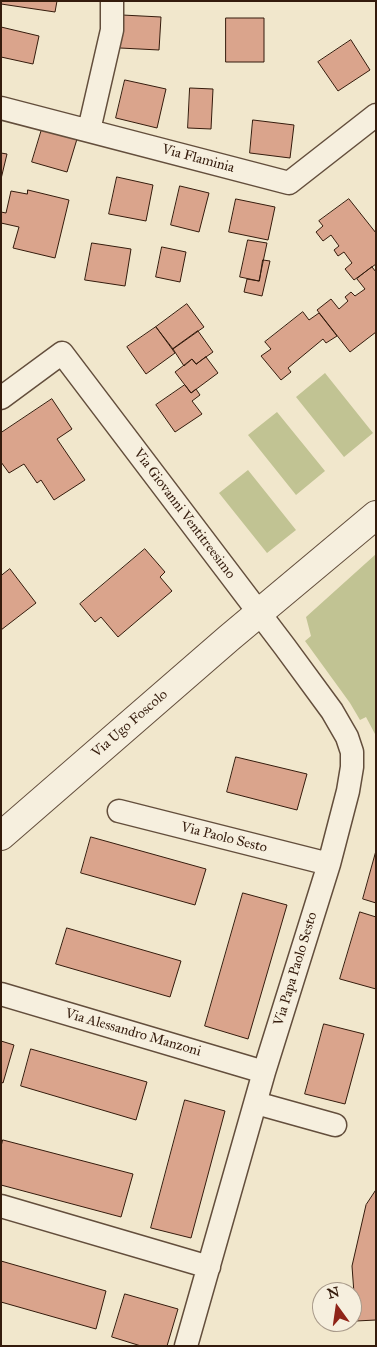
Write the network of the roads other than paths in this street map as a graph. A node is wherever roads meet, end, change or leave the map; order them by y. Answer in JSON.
{"nodes":[{"id":1,"x":112,"y":1,"type":"edge"},
{"id":2,"x":1,"y":108,"type":"edge"},
{"id":3,"x":376,"y":115,"type":"edge"},
{"id":4,"x":89,"y":130,"type":"junction"},
{"id":5,"x":1,"y":398,"type":"edge"},
{"id":6,"x":376,"y":515,"type":"edge"},
{"id":7,"x":260,"y":613,"type":"junction"},
{"id":8,"x":119,"y":811,"type":"dead end"},
{"id":9,"x":1,"y":836,"type":"edge"},
{"id":10,"x":329,"y":864,"type":"junction"},
{"id":11,"x":1,"y":994,"type":"edge"},
{"id":12,"x":264,"y":1072,"type":"junction"},
{"id":13,"x":256,"y":1103,"type":"junction"},
{"id":14,"x":334,"y":1125,"type":"dead end"},
{"id":15,"x":1,"y":1206,"type":"edge"},
{"id":16,"x":210,"y":1267,"type":"junction"},
{"id":17,"x":186,"y":1346,"type":"edge"}],
"edges":[{"from":1,"to":4,"type":"street"},
{"from":2,"to":4,"type":"street","name":"Via Flaminia"},
{"from":3,"to":4,"type":"street","name":"Via Flaminia"},
{"from":5,"to":7,"type":"street","name":"Via Giovanni Ventitreesimo"},
{"from":6,"to":7,"type":"street"},
{"from":7,"to":9,"type":"street","name":"Via Ugo Foscolo"},
{"from":7,"to":10,"type":"street","name":"Via Papa Paolo Sesto"},
{"from":8,"to":10,"type":"street","name":"Via Paolo Sesto"},
{"from":10,"to":12,"type":"street","name":"Via Papa Paolo Sesto"},
{"from":11,"to":12,"type":"street","name":"Via Alessandro Manzoni"},
{"from":12,"to":13,"type":"street","name":"Via Papa Paolo Sesto"},
{"from":13,"to":14,"type":"street"},
{"from":13,"to":16,"type":"street","name":"Via Papa Paolo Sesto"},
{"from":15,"to":16,"type":"street"},
{"from":16,"to":17,"type":"street","name":"Via Papa Paolo Sesto"}]}
